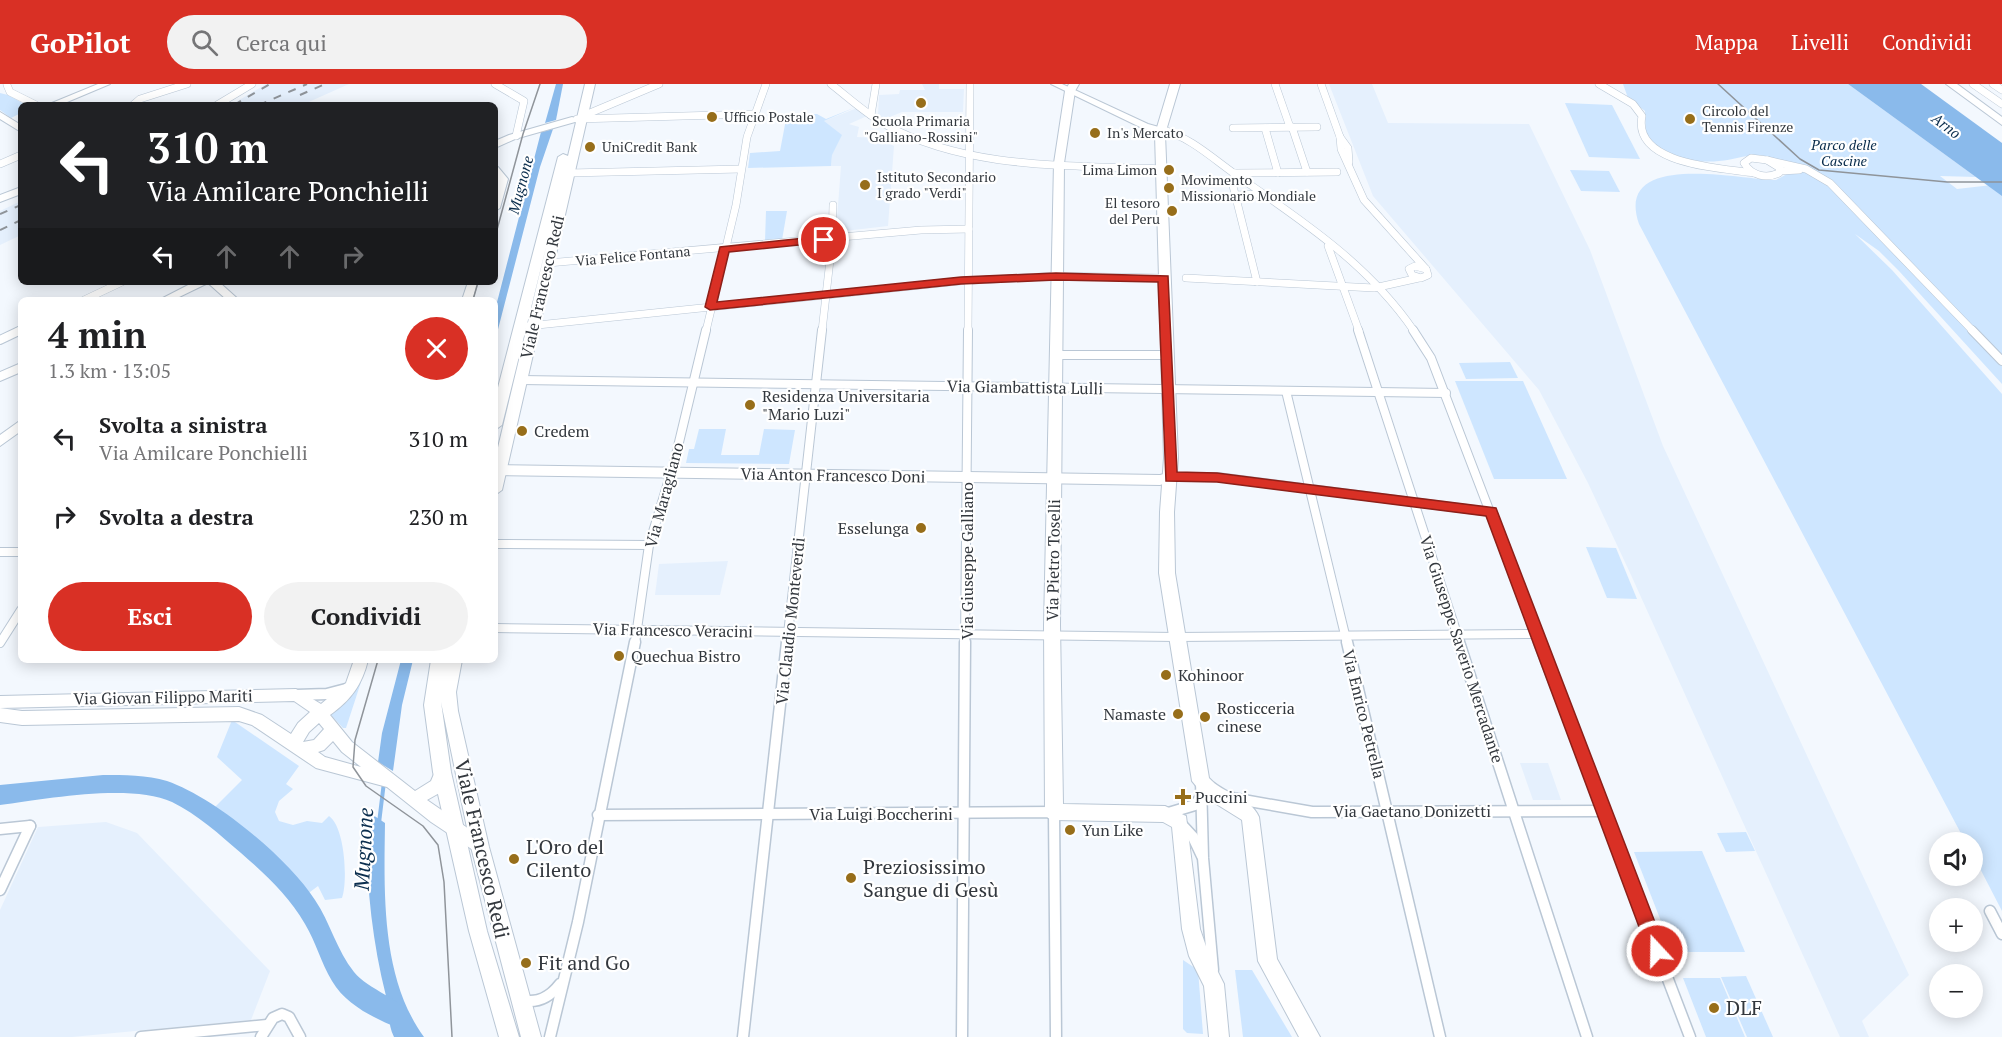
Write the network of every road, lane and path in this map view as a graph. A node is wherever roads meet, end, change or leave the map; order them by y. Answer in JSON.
{"nodes":[{"id":1,"x":106,"y":84,"type":"edge"},
{"id":2,"x":187,"y":84,"type":"edge"},
{"id":3,"x":252,"y":84,"type":"edge"},
{"id":4,"x":495,"y":84,"type":"edge"},
{"id":5,"x":581,"y":84,"type":"edge"},
{"id":6,"x":591,"y":84,"type":"edge"},
{"id":7,"x":659,"y":84,"type":"edge"},
{"id":8,"x":766,"y":84,"type":"edge"},
{"id":9,"x":831,"y":84,"type":"edge"},
{"id":10,"x":876,"y":84,"type":"edge"},
{"id":11,"x":970,"y":84,"type":"edge"},
{"id":12,"x":1055,"y":84,"type":"edge"},
{"id":13,"x":1175,"y":84,"type":"edge"},
{"id":14,"x":1275,"y":84,"type":"edge"},
{"id":15,"x":1320,"y":84,"type":"edge"},
{"id":16,"x":1599,"y":84,"type":"edge"},
{"id":17,"x":1951,"y":84,"type":"edge"},
{"id":18,"x":1973,"y":84,"type":"edge"},
{"id":19,"x":1993,"y":84,"type":"edge"},
{"id":20,"x":1072,"y":86,"type":"edge"},
{"id":21,"x":4,"y":87,"type":"edge"},
{"id":22,"x":2002,"y":90,"type":"edge"},
{"id":23,"x":30,"y":102,"type":"edge"},
{"id":24,"x":60,"y":102,"type":"edge"},
{"id":25,"x":136,"y":102,"type":"edge"},
{"id":26,"x":222,"y":102,"type":"edge"},
{"id":27,"x":2002,"y":104,"type":"edge"},
{"id":28,"x":754,"y":114,"type":"junction"},
{"id":29,"x":0,"y":115,"type":"edge"},
{"id":30,"x":871,"y":115,"type":"junction"},
{"id":31,"x":577,"y":119,"type":"junction"},
{"id":32,"x":16,"y":120,"type":"edge"},
{"id":33,"x":2002,"y":122,"type":"edge"},
{"id":34,"x":1291,"y":127,"type":"junction"},
{"id":35,"x":1317,"y":127,"type":"dead end"},
{"id":36,"x":0,"y":128,"type":"edge"},
{"id":37,"x":1233,"y":128,"type":"dead end"},
{"id":38,"x":1265,"y":128,"type":"junction"},
{"id":39,"x":1161,"y":129,"type":"junction"},
{"id":40,"x":516,"y":136,"type":"junction"},
{"id":41,"x":498,"y":144,"type":"edge"},
{"id":42,"x":969,"y":152,"type":"junction"},
{"id":43,"x":18,"y":156,"type":"edge"},
{"id":44,"x":1767,"y":160,"type":"junction"},
{"id":45,"x":1744,"y":161,"type":"junction"},
{"id":46,"x":1059,"y":163,"type":"junction"},
{"id":47,"x":0,"y":164,"type":"edge"},
{"id":48,"x":1720,"y":167,"type":"junction"},
{"id":49,"x":741,"y":169,"type":"junction"},
{"id":50,"x":1161,"y":169,"type":"junction"},
{"id":51,"x":1780,"y":171,"type":"junction"},
{"id":52,"x":1306,"y":172,"type":"junction"},
{"id":53,"x":1337,"y":172,"type":"dead end"},
{"id":54,"x":498,"y":173,"type":"edge"},
{"id":55,"x":1235,"y":173,"type":"junction"},
{"id":56,"x":1262,"y":173,"type":"junction"},
{"id":57,"x":1278,"y":173,"type":"junction"},
{"id":58,"x":1754,"y":173,"type":"junction"},
{"id":59,"x":569,"y":174,"type":"junction"},
{"id":60,"x":1246,"y":181,"type":"junction"},
{"id":61,"x":18,"y":191,"type":"edge"},
{"id":62,"x":1264,"y":194,"type":"junction"},
{"id":63,"x":1236,"y":195,"type":"junction"},
{"id":64,"x":498,"y":197,"type":"edge"},
{"id":65,"x":0,"y":199,"type":"edge"},
{"id":66,"x":833,"y":205,"type":"dead end"},
{"id":67,"x":1858,"y":212,"type":"junction"},
{"id":68,"x":969,"y":229,"type":"junction"},
{"id":69,"x":1316,"y":234,"type":"junction"},
{"id":70,"x":1396,"y":238,"type":"junction"},
{"id":71,"x":832,"y":239,"type":"junction"},
{"id":72,"x":724,"y":249,"type":"junction"},
{"id":73,"x":548,"y":263,"type":"junction"},
{"id":74,"x":1426,"y":269,"type":"junction"},
{"id":75,"x":1411,"y":271,"type":"junction"},
{"id":76,"x":1364,"y":272,"type":"junction"},
{"id":77,"x":1340,"y":274,"type":"junction"},
{"id":78,"x":1056,"y":276,"type":"junction"},
{"id":79,"x":1164,"y":278,"type":"junction"},
{"id":80,"x":1186,"y":278,"type":"dead end"},
{"id":81,"x":1419,"y":278,"type":"junction"},
{"id":82,"x":969,"y":280,"type":"junction"},
{"id":83,"x":1257,"y":282,"type":"junction"},
{"id":84,"x":1403,"y":282,"type":"junction"},
{"id":85,"x":116,"y":285,"type":"edge"},
{"id":86,"x":196,"y":285,"type":"edge"},
{"id":87,"x":216,"y":285,"type":"edge"},
{"id":88,"x":1344,"y":286,"type":"junction"},
{"id":89,"x":1380,"y":288,"type":"junction"},
{"id":90,"x":826,"y":295,"type":"junction"},
{"id":91,"x":90,"y":297,"type":"edge"},
{"id":92,"x":170,"y":297,"type":"edge"},
{"id":93,"x":230,"y":297,"type":"edge"},
{"id":94,"x":710,"y":307,"type":"junction"},
{"id":95,"x":526,"y":326,"type":"junction"},
{"id":96,"x":18,"y":331,"type":"edge"},
{"id":97,"x":0,"y":340,"type":"edge"},
{"id":98,"x":1056,"y":355,"type":"junction"},
{"id":99,"x":1167,"y":355,"type":"junction"},
{"id":100,"x":2002,"y":361,"type":"edge"},
{"id":101,"x":18,"y":368,"type":"edge"},
{"id":102,"x":0,"y":377,"type":"edge"},
{"id":103,"x":520,"y":380,"type":"junction"},
{"id":104,"x":692,"y":382,"type":"junction"},
{"id":105,"x":815,"y":385,"type":"junction"},
{"id":106,"x":969,"y":386,"type":"junction"},
{"id":107,"x":1055,"y":387,"type":"junction"},
{"id":108,"x":1169,"y":389,"type":"junction"},
{"id":109,"x":1286,"y":391,"type":"junction"},
{"id":110,"x":1378,"y":392,"type":"junction"},
{"id":111,"x":1446,"y":393,"type":"junction"},
{"id":112,"x":498,"y":415,"type":"edge"},
{"id":113,"x":18,"y":426,"type":"edge"},
{"id":114,"x":1,"y":438,"type":"edge"},
{"id":115,"x":498,"y":466,"type":"edge"},
{"id":116,"x":498,"y":470,"type":"edge"},
{"id":117,"x":671,"y":472,"type":"junction"},
{"id":118,"x":806,"y":475,"type":"junction"},
{"id":119,"x":968,"y":477,"type":"junction"},
{"id":120,"x":1171,"y":477,"type":"junction"},
{"id":121,"x":1054,"y":478,"type":"junction"},
{"id":122,"x":1309,"y":489,"type":"junction"},
{"id":123,"x":1414,"y":503,"type":"junction"},
{"id":124,"x":1491,"y":512,"type":"junction"},
{"id":125,"x":498,"y":544,"type":"edge"},
{"id":126,"x":649,"y":545,"type":"junction"},
{"id":127,"x":0,"y":552,"type":"edge"},
{"id":128,"x":18,"y":552,"type":"edge"},
{"id":129,"x":18,"y":615,"type":"edge"},
{"id":130,"x":498,"y":628,"type":"edge"},
{"id":131,"x":638,"y":629,"type":"junction"},
{"id":132,"x":788,"y":633,"type":"junction"},
{"id":133,"x":1456,"y":634,"type":"junction"},
{"id":134,"x":1538,"y":634,"type":"junction"},
{"id":135,"x":967,"y":635,"type":"junction"},
{"id":136,"x":1344,"y":635,"type":"junction"},
{"id":137,"x":1052,"y":636,"type":"junction"},
{"id":138,"x":1176,"y":637,"type":"junction"},
{"id":139,"x":0,"y":643,"type":"edge"},
{"id":140,"x":360,"y":663,"type":"edge"},
{"id":141,"x":439,"y":663,"type":"edge"},
{"id":142,"x":454,"y":663,"type":"edge"},
{"id":143,"x":351,"y":687,"type":"junction"},
{"id":144,"x":296,"y":695,"type":"junction"},
{"id":145,"x":0,"y":702,"type":"edge"},
{"id":146,"x":320,"y":713,"type":"junction"},
{"id":147,"x":0,"y":715,"type":"edge"},
{"id":148,"x":333,"y":730,"type":"junction"},
{"id":149,"x":298,"y":748,"type":"junction"},
{"id":150,"x":369,"y":770,"type":"junction"},
{"id":151,"x":442,"y":772,"type":"junction"},
{"id":152,"x":1201,"y":789,"type":"junction"},
{"id":153,"x":1221,"y":795,"type":"junction"},
{"id":154,"x":415,"y":799,"type":"junction"},
{"id":155,"x":1514,"y":810,"type":"junction"},
{"id":156,"x":1604,"y":811,"type":"junction"},
{"id":157,"x":1054,"y":812,"type":"junction"},
{"id":158,"x":1389,"y":812,"type":"junction"},
{"id":159,"x":965,"y":814,"type":"junction"},
{"id":160,"x":598,"y":815,"type":"junction"},
{"id":161,"x":769,"y":816,"type":"junction"},
{"id":162,"x":1172,"y":818,"type":"junction"},
{"id":163,"x":0,"y":829,"type":"edge"},
{"id":164,"x":454,"y":829,"type":"junction"},
{"id":165,"x":479,"y":845,"type":"junction"},
{"id":166,"x":1203,"y":858,"type":"junction"},
{"id":167,"x":0,"y":889,"type":"edge"},
{"id":168,"x":1990,"y":911,"type":"dead end"},
{"id":169,"x":2002,"y":934,"type":"edge"},
{"id":170,"x":564,"y":980,"type":"junction"},
{"id":171,"x":1214,"y":984,"type":"junction"},
{"id":172,"x":518,"y":998,"type":"junction"},
{"id":173,"x":267,"y":1025,"type":"junction"},
{"id":174,"x":141,"y":1037,"type":"edge"},
{"id":175,"x":261,"y":1037,"type":"edge"},
{"id":176,"x":300,"y":1037,"type":"edge"},
{"id":177,"x":509,"y":1037,"type":"edge"},
{"id":178,"x":531,"y":1037,"type":"edge"},
{"id":179,"x":550,"y":1037,"type":"edge"},
{"id":180,"x":743,"y":1037,"type":"edge"},
{"id":181,"x":962,"y":1037,"type":"edge"},
{"id":182,"x":1056,"y":1037,"type":"edge"},
{"id":183,"x":1220,"y":1037,"type":"edge"},
{"id":184,"x":1310,"y":1037,"type":"edge"},
{"id":185,"x":1440,"y":1037,"type":"edge"},
{"id":186,"x":1587,"y":1037,"type":"edge"},
{"id":187,"x":1690,"y":1037,"type":"edge"}],
"edges":[{"from":1,"to":24,"type":"street"},
{"from":2,"to":25,"type":"street"},
{"from":3,"to":26,"type":"street"},
{"from":4,"to":40,"type":"street"},
{"from":5,"to":31,"type":"main road","name":"Viale Francesco Redi"},
{"from":6,"to":31,"type":"main road","name":"Viale Francesco Redi"},
{"from":7,"to":31,"type":"street"},
{"from":8,"to":28,"type":"street","name":"Via Maragliano"},
{"from":9,"to":30,"type":"street"},
{"from":10,"to":30,"type":"street"},
{"from":11,"to":42,"type":"street","name":"Via Giuseppe Galliano"},
{"from":12,"to":20,"type":"street"},
{"from":13,"to":39,"type":"main road"},
{"from":14,"to":34,"type":"street"},
{"from":15,"to":70,"type":"street"},
{"from":16,"to":48,"type":"street"},
{"from":17,"to":33,"type":"main road"},
{"from":18,"to":27,"type":"street"},
{"from":19,"to":22,"type":"street"},
{"from":20,"to":39,"type":"street"},
{"from":20,"to":46,"type":"main road","name":"Via Pietro Toselli"},
{"from":21,"to":23,"type":"street"},
{"from":28,"to":31,"type":"street"},
{"from":28,"to":49,"type":"street","name":"Via Maragliano"},
{"from":29,"to":32,"type":"street"},
{"from":30,"to":42,"type":"street"},
{"from":31,"to":40,"type":"street"},
{"from":31,"to":59,"type":"main road","name":"Viale Francesco Redi"},
{"from":31,"to":95,"type":"main road","name":"Viale Francesco Redi"},
{"from":32,"to":36,"type":"street"},
{"from":34,"to":35,"type":"street"},
{"from":34,"to":38,"type":"street"},
{"from":34,"to":52,"type":"street"},
{"from":37,"to":38,"type":"street"},
{"from":38,"to":57,"type":"street"},
{"from":39,"to":50,"type":"main road"},
{"from":39,"to":55,"type":"street"},
{"from":40,"to":41,"type":"street"},
{"from":42,"to":46,"type":"street"},
{"from":42,"to":68,"type":"street","name":"Via Giuseppe Galliano"},
{"from":43,"to":47,"type":"street"},
{"from":44,"to":45,"type":"street"},
{"from":44,"to":51,"type":"street"},
{"from":44,"to":67,"type":"street"},
{"from":45,"to":48,"type":"street"},
{"from":45,"to":58,"type":"street"},
{"from":46,"to":50,"type":"street"},
{"from":46,"to":78,"type":"main road","name":"Via Pietro Toselli"},
{"from":48,"to":58,"type":"street"},
{"from":49,"to":59,"type":"street"},
{"from":49,"to":72,"type":"street","name":"Via Maragliano"},
{"from":50,"to":79,"type":"main road"},
{"from":51,"to":58,"type":"street"},
{"from":51,"to":67,"type":"street"},
{"from":52,"to":53,"type":"street"},
{"from":52,"to":57,"type":"street"},
{"from":54,"to":64,"type":"street"},
{"from":55,"to":56,"type":"street"},
{"from":55,"to":60,"type":"street"},
{"from":55,"to":63,"type":"street"},
{"from":56,"to":57,"type":"street"},
{"from":56,"to":60,"type":"street"},
{"from":59,"to":73,"type":"main road","name":"Viale Francesco Redi"},
{"from":60,"to":62,"type":"street"},
{"from":61,"to":65,"type":"street"},
{"from":62,"to":63,"type":"street"},
{"from":62,"to":69,"type":"street"},
{"from":63,"to":83,"type":"street"},
{"from":66,"to":71,"type":"street","name":"Via Claudio Monteverdi"},
{"from":67,"to":100,"type":"street"},
{"from":68,"to":71,"type":"street","name":"Via Felice Fontana"},
{"from":68,"to":82,"type":"street","name":"Via Giuseppe Galliano"},
{"from":69,"to":76,"type":"street"},
{"from":69,"to":77,"type":"street","name":"Via Giuseppe Saverio Mercadante"},
{"from":70,"to":74,"type":"street"},
{"from":70,"to":75,"type":"street"},
{"from":71,"to":72,"type":"street","name":"Via Felice Fontana"},
{"from":71,"to":90,"type":"street","name":"Via Claudio Monteverdi"},
{"from":72,"to":73,"type":"street","name":"Via Felice Fontana"},
{"from":72,"to":94,"type":"street","name":"Via Maragliano"},
{"from":73,"to":95,"type":"main road","name":"Viale Francesco Redi"},
{"from":74,"to":75,"type":"street"},
{"from":74,"to":81,"type":"street"},
{"from":75,"to":81,"type":"street"},
{"from":75,"to":84,"type":"street"},
{"from":76,"to":77,"type":"street"},
{"from":76,"to":89,"type":"street"},
{"from":77,"to":88,"type":"street","name":"Via Giuseppe Saverio Mercadante"},
{"from":78,"to":79,"type":"street"},
{"from":78,"to":82,"type":"street"},
{"from":78,"to":98,"type":"main road","name":"Via Pietro Toselli"},
{"from":79,"to":99,"type":"main road"},
{"from":80,"to":83,"type":"street"},
{"from":81,"to":84,"type":"street"},
{"from":82,"to":90,"type":"street"},
{"from":82,"to":106,"type":"street","name":"Via Giuseppe Galliano"},
{"from":83,"to":88,"type":"street"},
{"from":84,"to":89,"type":"street"},
{"from":85,"to":91,"type":"street"},
{"from":86,"to":92,"type":"street"},
{"from":87,"to":93,"type":"street"},
{"from":88,"to":89,"type":"street"},
{"from":88,"to":110,"type":"street","name":"Via Giuseppe Saverio Mercadante"},
{"from":89,"to":111,"type":"street"},
{"from":90,"to":94,"type":"street"},
{"from":90,"to":105,"type":"street","name":"Via Claudio Monteverdi"},
{"from":94,"to":95,"type":"street"},
{"from":94,"to":104,"type":"street","name":"Via Maragliano"},
{"from":95,"to":103,"type":"main road","name":"Viale Francesco Redi"},
{"from":95,"to":112,"type":"main road","name":"Viale Francesco Redi"},
{"from":96,"to":97,"type":"street"},
{"from":98,"to":99,"type":"street"},
{"from":98,"to":107,"type":"main road","name":"Via Pietro Toselli"},
{"from":99,"to":108,"type":"main road"},
{"from":101,"to":102,"type":"street"},
{"from":103,"to":104,"type":"street","name":"Via Giambattista Lulli"},
{"from":103,"to":115,"type":"main road","name":"Viale Francesco Redi"},
{"from":104,"to":105,"type":"street","name":"Via Giambattista Lulli"},
{"from":104,"to":117,"type":"street","name":"Via Maragliano"},
{"from":105,"to":106,"type":"street","name":"Via Giambattista Lulli"},
{"from":105,"to":118,"type":"street","name":"Via Claudio Monteverdi"},
{"from":106,"to":107,"type":"street","name":"Via Giambattista Lulli"},
{"from":106,"to":119,"type":"street","name":"Via Giuseppe Galliano"},
{"from":107,"to":108,"type":"street","name":"Via Giambattista Lulli"},
{"from":107,"to":121,"type":"main road","name":"Via Pietro Toselli"},
{"from":108,"to":109,"type":"street","name":"Via Giambattista Lulli"},
{"from":108,"to":120,"type":"main road"},
{"from":109,"to":110,"type":"street","name":"Via Giambattista Lulli"},
{"from":109,"to":122,"type":"street","name":"Via Enrico Petrella"},
{"from":110,"to":111,"type":"street","name":"Via Giambattista Lulli"},
{"from":110,"to":123,"type":"street","name":"Via Giuseppe Saverio Mercadante"},
{"from":111,"to":124,"type":"street"},
{"from":113,"to":114,"type":"street"},
{"from":116,"to":117,"type":"street","name":"Via Anton Francesco Doni"},
{"from":117,"to":118,"type":"street","name":"Via Anton Francesco Doni"},
{"from":117,"to":126,"type":"street","name":"Via Maragliano"},
{"from":118,"to":119,"type":"street","name":"Via Anton Francesco Doni"},
{"from":118,"to":132,"type":"street","name":"Via Claudio Monteverdi"},
{"from":119,"to":121,"type":"street","name":"Via Anton Francesco Doni"},
{"from":119,"to":135,"type":"street","name":"Via Giuseppe Galliano"},
{"from":120,"to":121,"type":"street","name":"Via Anton Francesco Doni"},
{"from":120,"to":122,"type":"street"},
{"from":120,"to":138,"type":"main road"},
{"from":121,"to":137,"type":"main road","name":"Via Pietro Toselli"},
{"from":122,"to":123,"type":"street"},
{"from":122,"to":136,"type":"street","name":"Via Enrico Petrella"},
{"from":123,"to":124,"type":"street"},
{"from":123,"to":133,"type":"street","name":"Via Giuseppe Saverio Mercadante"},
{"from":124,"to":134,"type":"street"},
{"from":125,"to":126,"type":"street"},
{"from":126,"to":131,"type":"street","name":"Via Maragliano"},
{"from":127,"to":128,"type":"street"},
{"from":129,"to":139,"type":"street"},
{"from":130,"to":131,"type":"street","name":"Via Francesco Veracini"},
{"from":131,"to":132,"type":"street","name":"Via Francesco Veracini"},
{"from":131,"to":160,"type":"street","name":"Via Maragliano"},
{"from":132,"to":135,"type":"street","name":"Via Francesco Veracini"},
{"from":132,"to":161,"type":"street","name":"Via Claudio Monteverdi"},
{"from":133,"to":134,"type":"street","name":"Via Francesco Veracini"},
{"from":133,"to":136,"type":"street","name":"Via Francesco Veracini"},
{"from":133,"to":155,"type":"street","name":"Via Giuseppe Saverio Mercadante"},
{"from":134,"to":156,"type":"street"},
{"from":135,"to":137,"type":"street","name":"Via Francesco Veracini"},
{"from":135,"to":159,"type":"street","name":"Via Giuseppe Galliano"},
{"from":136,"to":138,"type":"street","name":"Via Francesco Veracini"},
{"from":136,"to":158,"type":"street","name":"Via Enrico Petrella"},
{"from":137,"to":138,"type":"street","name":"Via Francesco Veracini"},
{"from":137,"to":157,"type":"main road","name":"Via Pietro Toselli"},
{"from":138,"to":152,"type":"main road"},
{"from":140,"to":143,"type":"street"},
{"from":141,"to":151,"type":"main road","name":"Viale Francesco Redi"},
{"from":142,"to":165,"type":"main road","name":"Viale Francesco Redi"},
{"from":143,"to":144,"type":"street"},
{"from":143,"to":146,"type":"street"},
{"from":144,"to":145,"type":"street","name":"Via Giovan Filippo Mariti"},
{"from":144,"to":146,"type":"street","name":"Via Giovan Filippo Mariti"},
{"from":146,"to":148,"type":"street","name":"Via Giovan Filippo Mariti"},
{"from":146,"to":149,"type":"street"},
{"from":147,"to":149,"type":"street","name":"Via Giovan Filippo Mariti"},
{"from":148,"to":149,"type":"street"},
{"from":148,"to":150,"type":"street","name":"Via Giovan Filippo Mariti"},
{"from":149,"to":150,"type":"street","name":"Via Giovan Filippo Mariti"},
{"from":150,"to":154,"type":"street","name":"Via Giovan Filippo Mariti"},
{"from":151,"to":154,"type":"street"},
{"from":151,"to":164,"type":"main road","name":"Viale Francesco Redi"},
{"from":152,"to":153,"type":"main road"},
{"from":152,"to":162,"type":"street"},
{"from":152,"to":166,"type":"street"},
{"from":153,"to":158,"type":"street","name":"Via Gaetano Donizetti"},
{"from":153,"to":184,"type":"main road"},
{"from":154,"to":164,"type":"street","name":"Via Giovan Filippo Mariti"},
{"from":155,"to":156,"type":"street","name":"Via Gaetano Donizetti"},
{"from":155,"to":158,"type":"street","name":"Via Gaetano Donizetti"},
{"from":155,"to":186,"type":"street","name":"Via Giuseppe Saverio Mercadante"},
{"from":156,"to":187,"type":"street"},
{"from":157,"to":159,"type":"street","name":"Via Luigi Boccherini"},
{"from":157,"to":162,"type":"main road","name":"Via Luigi Boccherini"},
{"from":157,"to":182,"type":"street","name":"Via Pietro Toselli"},
{"from":158,"to":185,"type":"street","name":"Via Enrico Petrella"},
{"from":159,"to":161,"type":"street","name":"Via Luigi Boccherini"},
{"from":159,"to":181,"type":"street","name":"Via Giuseppe Galliano"},
{"from":160,"to":161,"type":"street","name":"Via Luigi Boccherini"},
{"from":160,"to":170,"type":"street","name":"Via Maragliano"},
{"from":161,"to":180,"type":"street","name":"Via Claudio Monteverdi"},
{"from":162,"to":166,"type":"street"},
{"from":162,"to":171,"type":"main road"},
{"from":163,"to":167,"type":"street"},
{"from":164,"to":165,"type":"street","name":"Via Giovan Filippo Mariti"},
{"from":164,"to":177,"type":"main road","name":"Viale Francesco Redi"},
{"from":165,"to":172,"type":"main road","name":"Viale Francesco Redi"},
{"from":166,"to":171,"type":"street"},
{"from":168,"to":169,"type":"street"},
{"from":170,"to":172,"type":"street"},
{"from":170,"to":179,"type":"street","name":"Via Maragliano"},
{"from":171,"to":183,"type":"main road"},
{"from":172,"to":178,"type":"main road","name":"Viale Francesco Redi"},
{"from":173,"to":174,"type":"street"},
{"from":173,"to":175,"type":"street"},
{"from":173,"to":176,"type":"street"}]}
